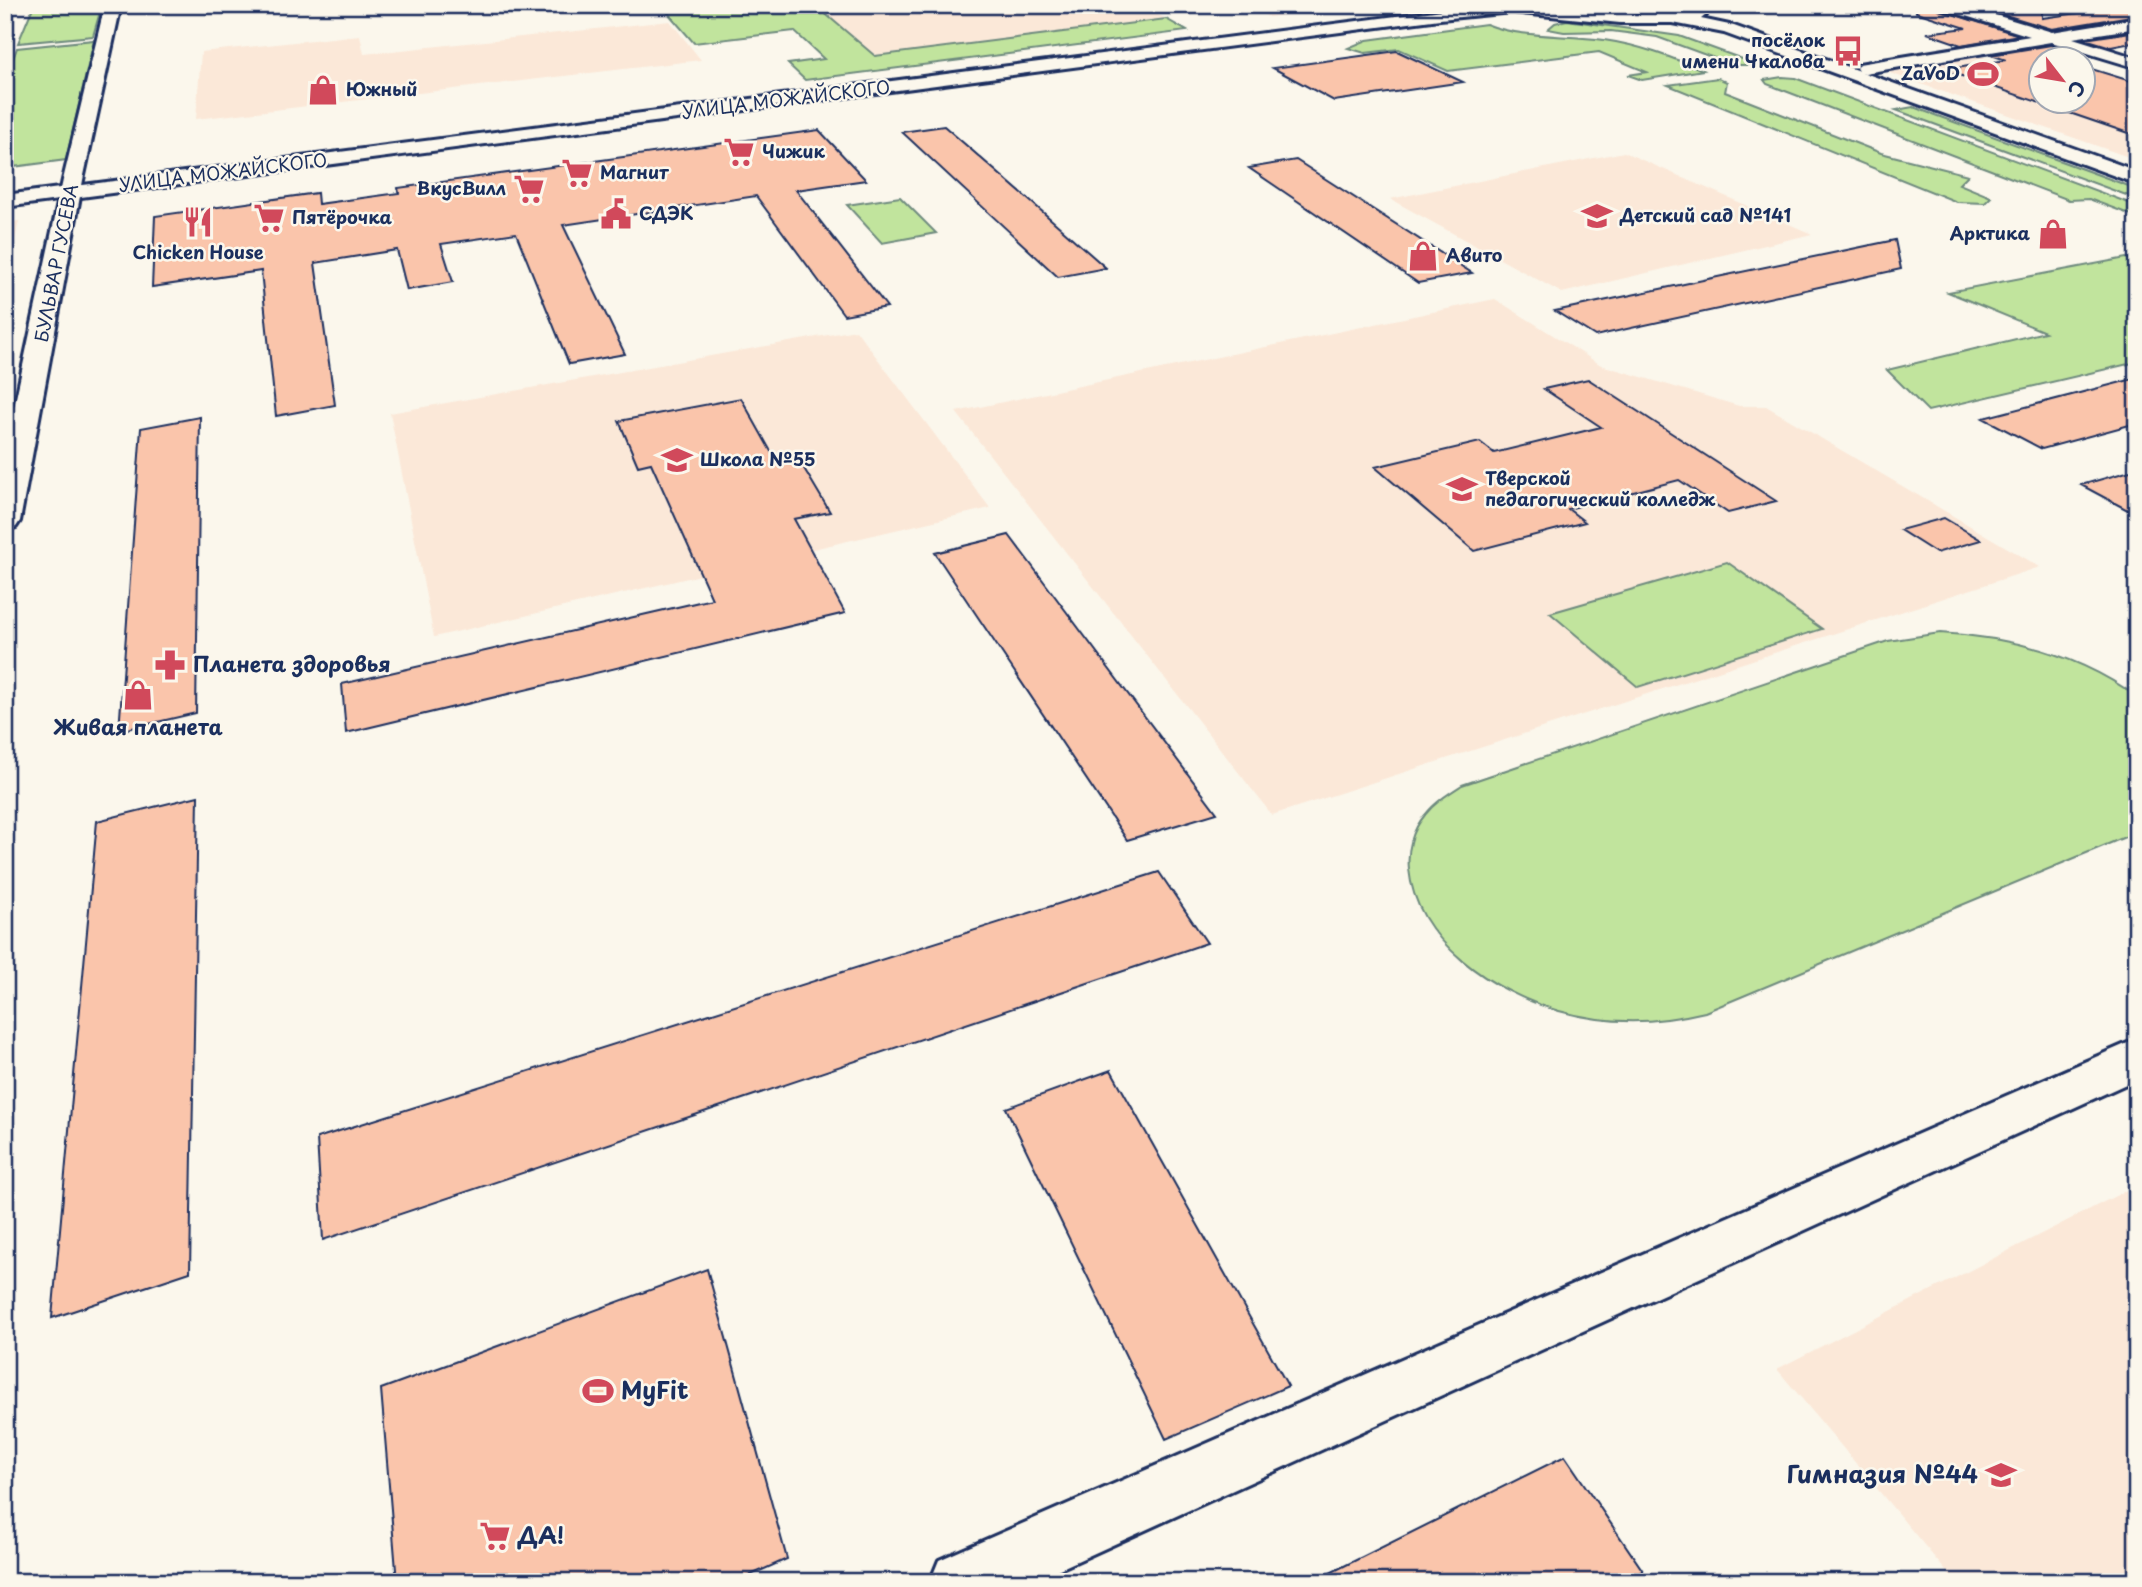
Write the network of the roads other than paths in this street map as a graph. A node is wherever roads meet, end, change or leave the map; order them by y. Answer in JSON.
{"nodes":[{"id":1,"x":113,"y":5,"type":"edge"},
{"id":2,"x":1449,"y":5,"type":"edge"},
{"id":3,"x":1542,"y":5,"type":"edge"},
{"id":4,"x":1945,"y":5,"type":"edge"},
{"id":5,"x":1567,"y":11,"type":"junction"},
{"id":6,"x":1674,"y":18,"type":"junction"},
{"id":7,"x":2137,"y":23,"type":"edge"},
{"id":8,"x":2051,"y":37,"type":"junction"},
{"id":9,"x":2137,"y":63,"type":"edge"},
{"id":10,"x":1865,"y":68,"type":"junction"},
{"id":11,"x":2137,"y":164,"type":"edge"},
{"id":12,"x":2137,"y":178,"type":"edge"},
{"id":13,"x":73,"y":186,"type":"junction"},
{"id":14,"x":5,"y":189,"type":"edge"},
{"id":15,"x":5,"y":201,"type":"edge"},
{"id":16,"x":5,"y":521,"type":"edge"},
{"id":17,"x":2137,"y":1058,"type":"edge"},
{"id":18,"x":961,"y":1582,"type":"edge"}],
"edges":[{"from":1,"to":13,"type":"main road","name":"БУЛЬВАР ГУСЕВА"},
{"from":2,"to":13,"type":"main road","name":"УЛИЦА МОЖАЙСКОГО"},
{"from":3,"to":5,"type":"main road"},
{"from":4,"to":8,"type":"main road"},
{"from":5,"to":6,"type":"main road"},
{"from":5,"to":13,"type":"main road","name":"УЛИЦА МОЖАЙСКОГО"},
{"from":6,"to":10,"type":"main road"},
{"from":6,"to":12,"type":"main road"},
{"from":7,"to":8,"type":"main road"},
{"from":8,"to":9,"type":"main road"},
{"from":8,"to":10,"type":"main road"},
{"from":10,"to":11,"type":"main road"},
{"from":13,"to":14,"type":"main road","name":"УЛИЦА МОЖАЙСКОГО"},
{"from":13,"to":15,"type":"main road","name":"УЛИЦА МОЖАЙСКОГО"},
{"from":13,"to":16,"type":"main road","name":"БУЛЬВАР ГУСЕВА"},
{"from":17,"to":18,"type":"main road"}]}
